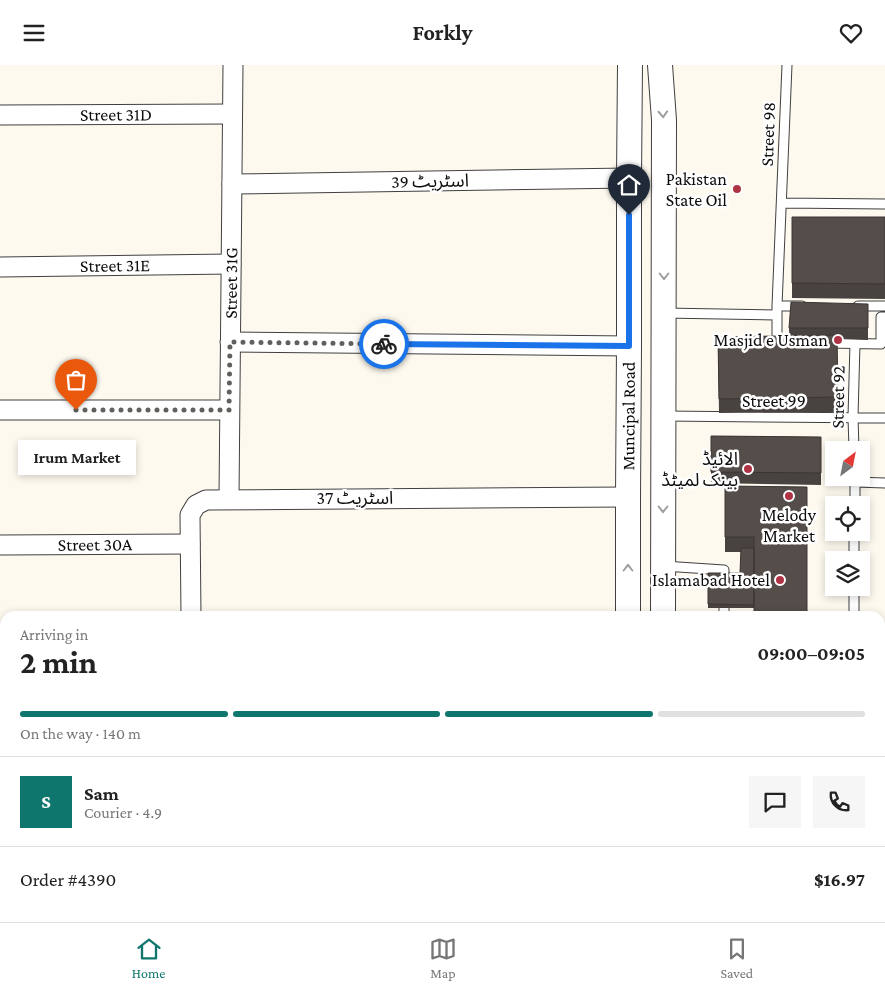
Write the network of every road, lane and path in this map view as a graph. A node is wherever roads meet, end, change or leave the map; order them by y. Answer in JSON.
{"nodes":[{"id":1,"x":233,"y":65,"type":"edge"},
{"id":2,"x":630,"y":65,"type":"edge"},
{"id":3,"x":660,"y":65,"type":"edge"},
{"id":4,"x":675,"y":65,"type":"edge"},
{"id":5,"x":787,"y":65,"type":"edge"},
{"id":6,"x":662,"y":89,"type":"junction"},
{"id":7,"x":0,"y":115,"type":"edge"},
{"id":8,"x":232,"y":115,"type":"junction"},
{"id":9,"x":628,"y":178,"type":"junction"},
{"id":10,"x":232,"y":184,"type":"junction"},
{"id":11,"x":782,"y":203,"type":"junction"},
{"id":12,"x":885,"y":205,"type":"edge"},
{"id":13,"x":231,"y":264,"type":"junction"},
{"id":14,"x":0,"y":267,"type":"edge"},
{"id":15,"x":807,"y":306,"type":"edge"},
{"id":16,"x":846,"y":306,"type":"edge"},
{"id":17,"x":885,"y":306,"type":"edge"},
{"id":18,"x":777,"y":310,"type":"junction"},
{"id":19,"x":664,"y":313,"type":"junction"},
{"id":20,"x":885,"y":317,"type":"edge"},
{"id":21,"x":230,"y":342,"type":"junction"},
{"id":22,"x":786,"y":343,"type":"edge"},
{"id":23,"x":816,"y":343,"type":"edge"},
{"id":24,"x":855,"y":343,"type":"junction"},
{"id":25,"x":629,"y":346,"type":"junction"},
{"id":26,"x":0,"y":410,"type":"edge"},
{"id":27,"x":229,"y":410,"type":"junction"},
{"id":28,"x":663,"y":416,"type":"junction"},
{"id":29,"x":853,"y":417,"type":"junction"},
{"id":30,"x":885,"y":418,"type":"edge"},
{"id":31,"x":854,"y":441,"type":"edge"},
{"id":32,"x":870,"y":482,"type":"edge"},
{"id":33,"x":885,"y":483,"type":"edge"},
{"id":34,"x":628,"y":497,"type":"junction"},
{"id":35,"x":228,"y":499,"type":"junction"},
{"id":36,"x":190,"y":544,"type":"junction"},
{"id":37,"x":0,"y":545,"type":"edge"},
{"id":38,"x":663,"y":566,"type":"junction"},
{"id":39,"x":724,"y":577,"type":"edge"},
{"id":40,"x":854,"y":596,"type":"edge"},
{"id":41,"x":191,"y":611,"type":"edge"},
{"id":42,"x":628,"y":611,"type":"edge"},
{"id":43,"x":663,"y":611,"type":"edge"},
{"id":44,"x":854,"y":611,"type":"edge"}],
"edges":[{"from":1,"to":8,"type":"street","name":"Street 31G"},
{"from":2,"to":9,"type":"street","name":"Muncipal Road"},
{"from":3,"to":6,"type":"street"},
{"from":4,"to":6,"type":"street"},
{"from":5,"to":11,"type":"lane","name":"Street 98"},
{"from":6,"to":19,"type":"street","one_way":true},
{"from":7,"to":8,"type":"street","name":"Street 31D"},
{"from":8,"to":10,"type":"street","name":"Street 31G"},
{"from":9,"to":10,"type":"street","name":"اسٹریٹ 39"},
{"from":9,"to":25,"type":"street","name":"Muncipal Road"},
{"from":10,"to":13,"type":"street","name":"Street 31G"},
{"from":11,"to":12,"type":"lane"},
{"from":11,"to":18,"type":"lane","name":"Street 98"},
{"from":13,"to":14,"type":"street","name":"Street 31E"},
{"from":13,"to":21,"type":"street","name":"Street 31G"},
{"from":15,"to":18,"type":"lane"},
{"from":16,"to":17,"type":"lane"},
{"from":18,"to":19,"type":"lane"},
{"from":18,"to":22,"type":"lane","name":"Street 98"},
{"from":19,"to":28,"type":"street"},
{"from":20,"to":24,"type":"lane","name":"Street 92"},
{"from":21,"to":25,"type":"street"},
{"from":21,"to":27,"type":"street","name":"Street 31G"},
{"from":23,"to":24,"type":"lane","name":"Street 92"},
{"from":24,"to":29,"type":"lane","name":"Street 92"},
{"from":25,"to":34,"type":"street","name":"Muncipal Road"},
{"from":26,"to":27,"type":"street"},
{"from":27,"to":35,"type":"street","name":"Street 31G"},
{"from":28,"to":29,"type":"lane","name":"Street 99"},
{"from":28,"to":38,"type":"street","one_way":true},
{"from":29,"to":30,"type":"lane","name":"Street 99"},
{"from":29,"to":31,"type":"lane","name":"Street 92"},
{"from":32,"to":33,"type":"lane"},
{"from":34,"to":35,"type":"street","name":"اسٹریٹ 37"},
{"from":42,"to":34,"type":"street","name":"Muncipal Road","one_way":true},
{"from":35,"to":36,"type":"street","name":"اسٹریٹ 37"},
{"from":36,"to":37,"type":"street","name":"Street 30A"},
{"from":36,"to":41,"type":"street","name":"اسٹریٹ 37"},
{"from":38,"to":39,"type":"lane"},
{"from":38,"to":43,"type":"street"},
{"from":40,"to":44,"type":"lane"}]}
